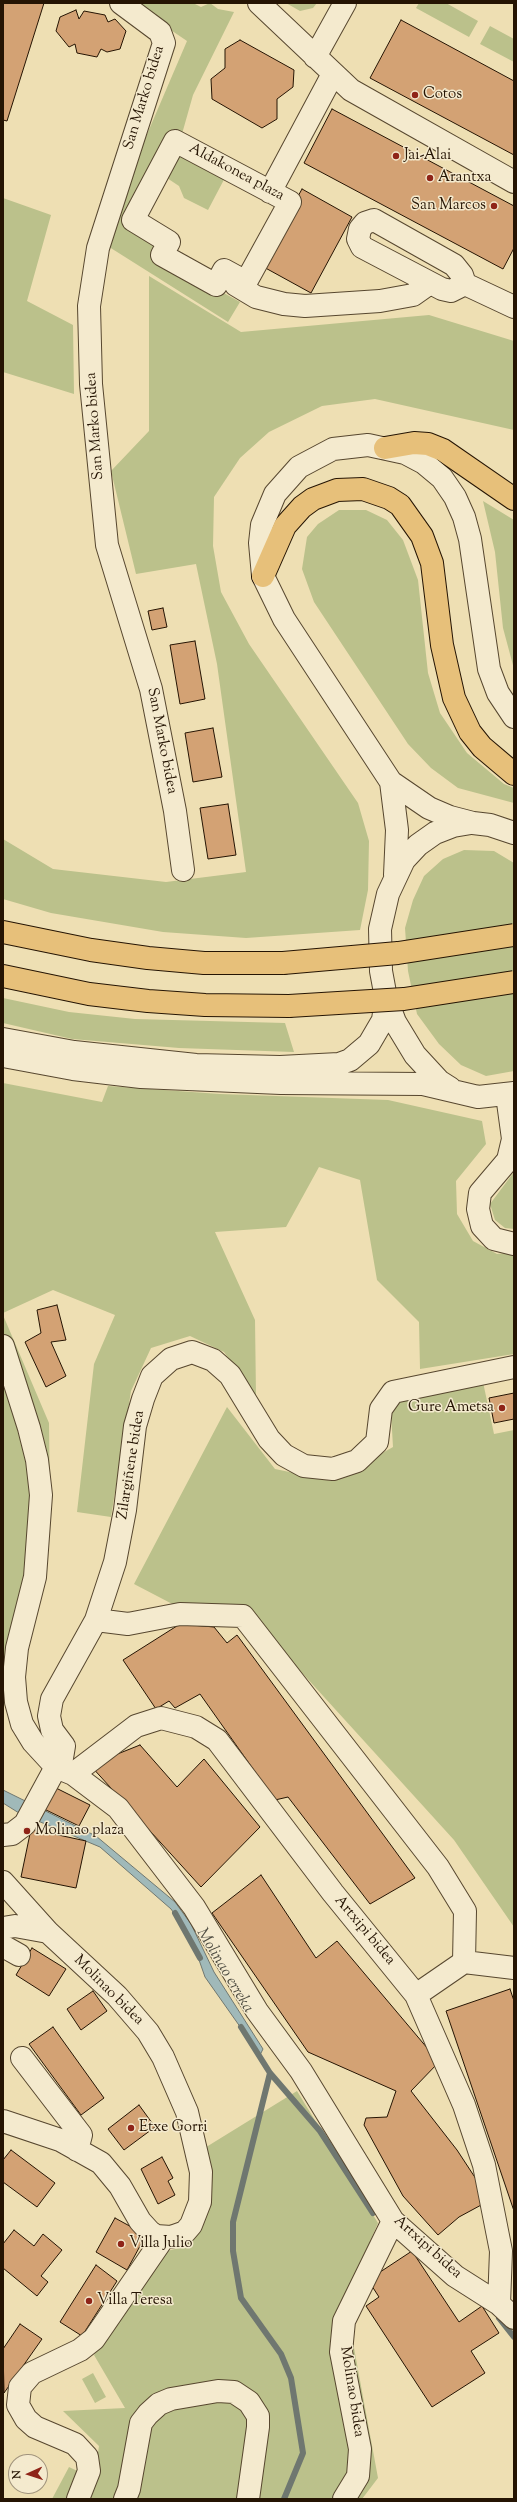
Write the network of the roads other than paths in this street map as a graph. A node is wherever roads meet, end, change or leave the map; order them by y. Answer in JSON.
{"nodes":[{"id":1,"x":121,"y":3,"type":"edge"},
{"id":2,"x":259,"y":3,"type":"edge"},
{"id":3,"x":345,"y":3,"type":"edge"},
{"id":4,"x":315,"y":57,"type":"junction"},
{"id":5,"x":333,"y":74,"type":"junction"},
{"id":6,"x":514,"y":182,"type":"edge"},
{"id":7,"x":270,"y":192,"type":"junction"},
{"id":8,"x":430,"y":283,"type":"junction"},
{"id":9,"x":465,"y":284,"type":"junction"},
{"id":10,"x":236,"y":285,"type":"dead end"},
{"id":11,"x":514,"y":307,"type":"edge"},
{"id":12,"x":385,"y":448,"type":"junction"},
{"id":13,"x":514,"y":499,"type":"edge"},
{"id":14,"x":263,"y":576,"type":"junction"},
{"id":15,"x":514,"y":717,"type":"edge"},
{"id":16,"x":514,"y":774,"type":"edge"},
{"id":17,"x":391,"y":782,"type":"junction"},
{"id":18,"x":472,"y":823,"type":"junction"},
{"id":19,"x":514,"y":834,"type":"edge"},
{"id":20,"x":183,"y":870,"type":"dead end"},
{"id":21,"x":395,"y":876,"type":"junction"},
{"id":22,"x":3,"y":932,"type":"edge"},
{"id":23,"x":514,"y":935,"type":"edge"},
{"id":24,"x":3,"y":976,"type":"edge"},
{"id":25,"x":514,"y":982,"type":"edge"},
{"id":26,"x":386,"y":998,"type":"junction"},
{"id":27,"x":3,"y":1039,"type":"edge"},
{"id":28,"x":3,"y":1056,"type":"edge"},
{"id":29,"x":316,"y":1074,"type":"junction"},
{"id":30,"x":339,"y":1074,"type":"junction"},
{"id":31,"x":511,"y":1094,"type":"edge"},
{"id":32,"x":468,"y":1096,"type":"junction"},
{"id":33,"x":514,"y":1244,"type":"edge"},
{"id":34,"x":3,"y":1346,"type":"edge"},
{"id":35,"x":514,"y":1367,"type":"edge"},
{"id":36,"x":96,"y":1620,"type":"junction"},
{"id":37,"x":65,"y":1771,"type":"junction"},
{"id":38,"x":3,"y":1835,"type":"edge"},
{"id":39,"x":3,"y":1882,"type":"edge"},
{"id":40,"x":3,"y":1928,"type":"edge"},
{"id":41,"x":48,"y":1932,"type":"junction"},
{"id":42,"x":464,"y":1962,"type":"junction"},
{"id":43,"x":514,"y":1968,"type":"edge"},
{"id":44,"x":416,"y":1994,"type":"junction"},
{"id":45,"x":22,"y":2058,"type":"dead end"},
{"id":46,"x":3,"y":2121,"type":"edge"},
{"id":47,"x":77,"y":2150,"type":"junction"},
{"id":48,"x":393,"y":2221,"type":"junction"},
{"id":49,"x":164,"y":2237,"type":"junction"},
{"id":50,"x":507,"y":2311,"type":"edge"},
{"id":51,"x":78,"y":2499,"type":"edge"},
{"id":52,"x":125,"y":2499,"type":"edge"},
{"id":53,"x":248,"y":2499,"type":"edge"},
{"id":54,"x":344,"y":2499,"type":"edge"}],
"edges":[{"from":1,"to":20,"type":"street","name":"San Marko bidea"},
{"from":2,"to":4,"type":"street"},
{"from":3,"to":4,"type":"street"},
{"from":4,"to":5,"type":"street"},
{"from":5,"to":6,"type":"street"},
{"from":5,"to":7,"type":"street"},
{"from":7,"to":7,"type":"street","name":"Aldakonea plaza"},
{"from":8,"to":9,"type":"street"},
{"from":8,"to":9,"type":"street"},
{"from":8,"to":10,"type":"street"},
{"from":9,"to":11,"type":"street"},
{"from":12,"to":13,"type":"main road"},
{"from":12,"to":14,"type":"street"},
{"from":12,"to":15,"type":"street"},
{"from":14,"to":16,"type":"main road"},
{"from":14,"to":17,"type":"street"},
{"from":17,"to":18,"type":"street"},
{"from":17,"to":21,"type":"street"},
{"from":18,"to":19,"type":"street"},
{"from":18,"to":21,"type":"street"},
{"from":21,"to":26,"type":"street"},
{"from":22,"to":23,"type":"main road","bridge":true},
{"from":24,"to":25,"type":"main road","bridge":true},
{"from":26,"to":30,"type":"street"},
{"from":26,"to":32,"type":"street"},
{"from":27,"to":29,"type":"street"},
{"from":28,"to":29,"type":"street"},
{"from":29,"to":30,"type":"street"},
{"from":30,"to":32,"type":"street"},
{"from":31,"to":32,"type":"street"},
{"from":31,"to":33,"type":"street"},
{"from":34,"to":37,"type":"street"},
{"from":35,"to":36,"type":"street","name":"Zilargiñene bidea"},
{"from":36,"to":37,"type":"street","name":"Zilargiñene bidea"},
{"from":36,"to":42,"type":"street"},
{"from":37,"to":38,"type":"street","name":"Artxipi bidea"},
{"from":37,"to":44,"type":"street","name":"Artxipi bidea"},
{"from":37,"to":48,"type":"street","name":"Artxipi bidea"},
{"from":39,"to":41,"type":"street","name":"Molinao bidea"},
{"from":40,"to":41,"type":"street"},
{"from":41,"to":49,"type":"street","name":"Molinao bidea"},
{"from":42,"to":43,"type":"street"},
{"from":42,"to":44,"type":"street"},
{"from":44,"to":50,"type":"street","name":"Artxipi bidea"},
{"from":45,"to":47,"type":"street"},
{"from":46,"to":47,"type":"street"},
{"from":47,"to":49,"type":"street"},
{"from":48,"to":50,"type":"street","name":"Artxipi bidea"},
{"from":48,"to":54,"type":"street","name":"Molinao bidea"},
{"from":49,"to":51,"type":"street"},
{"from":52,"to":53,"type":"street"}]}
